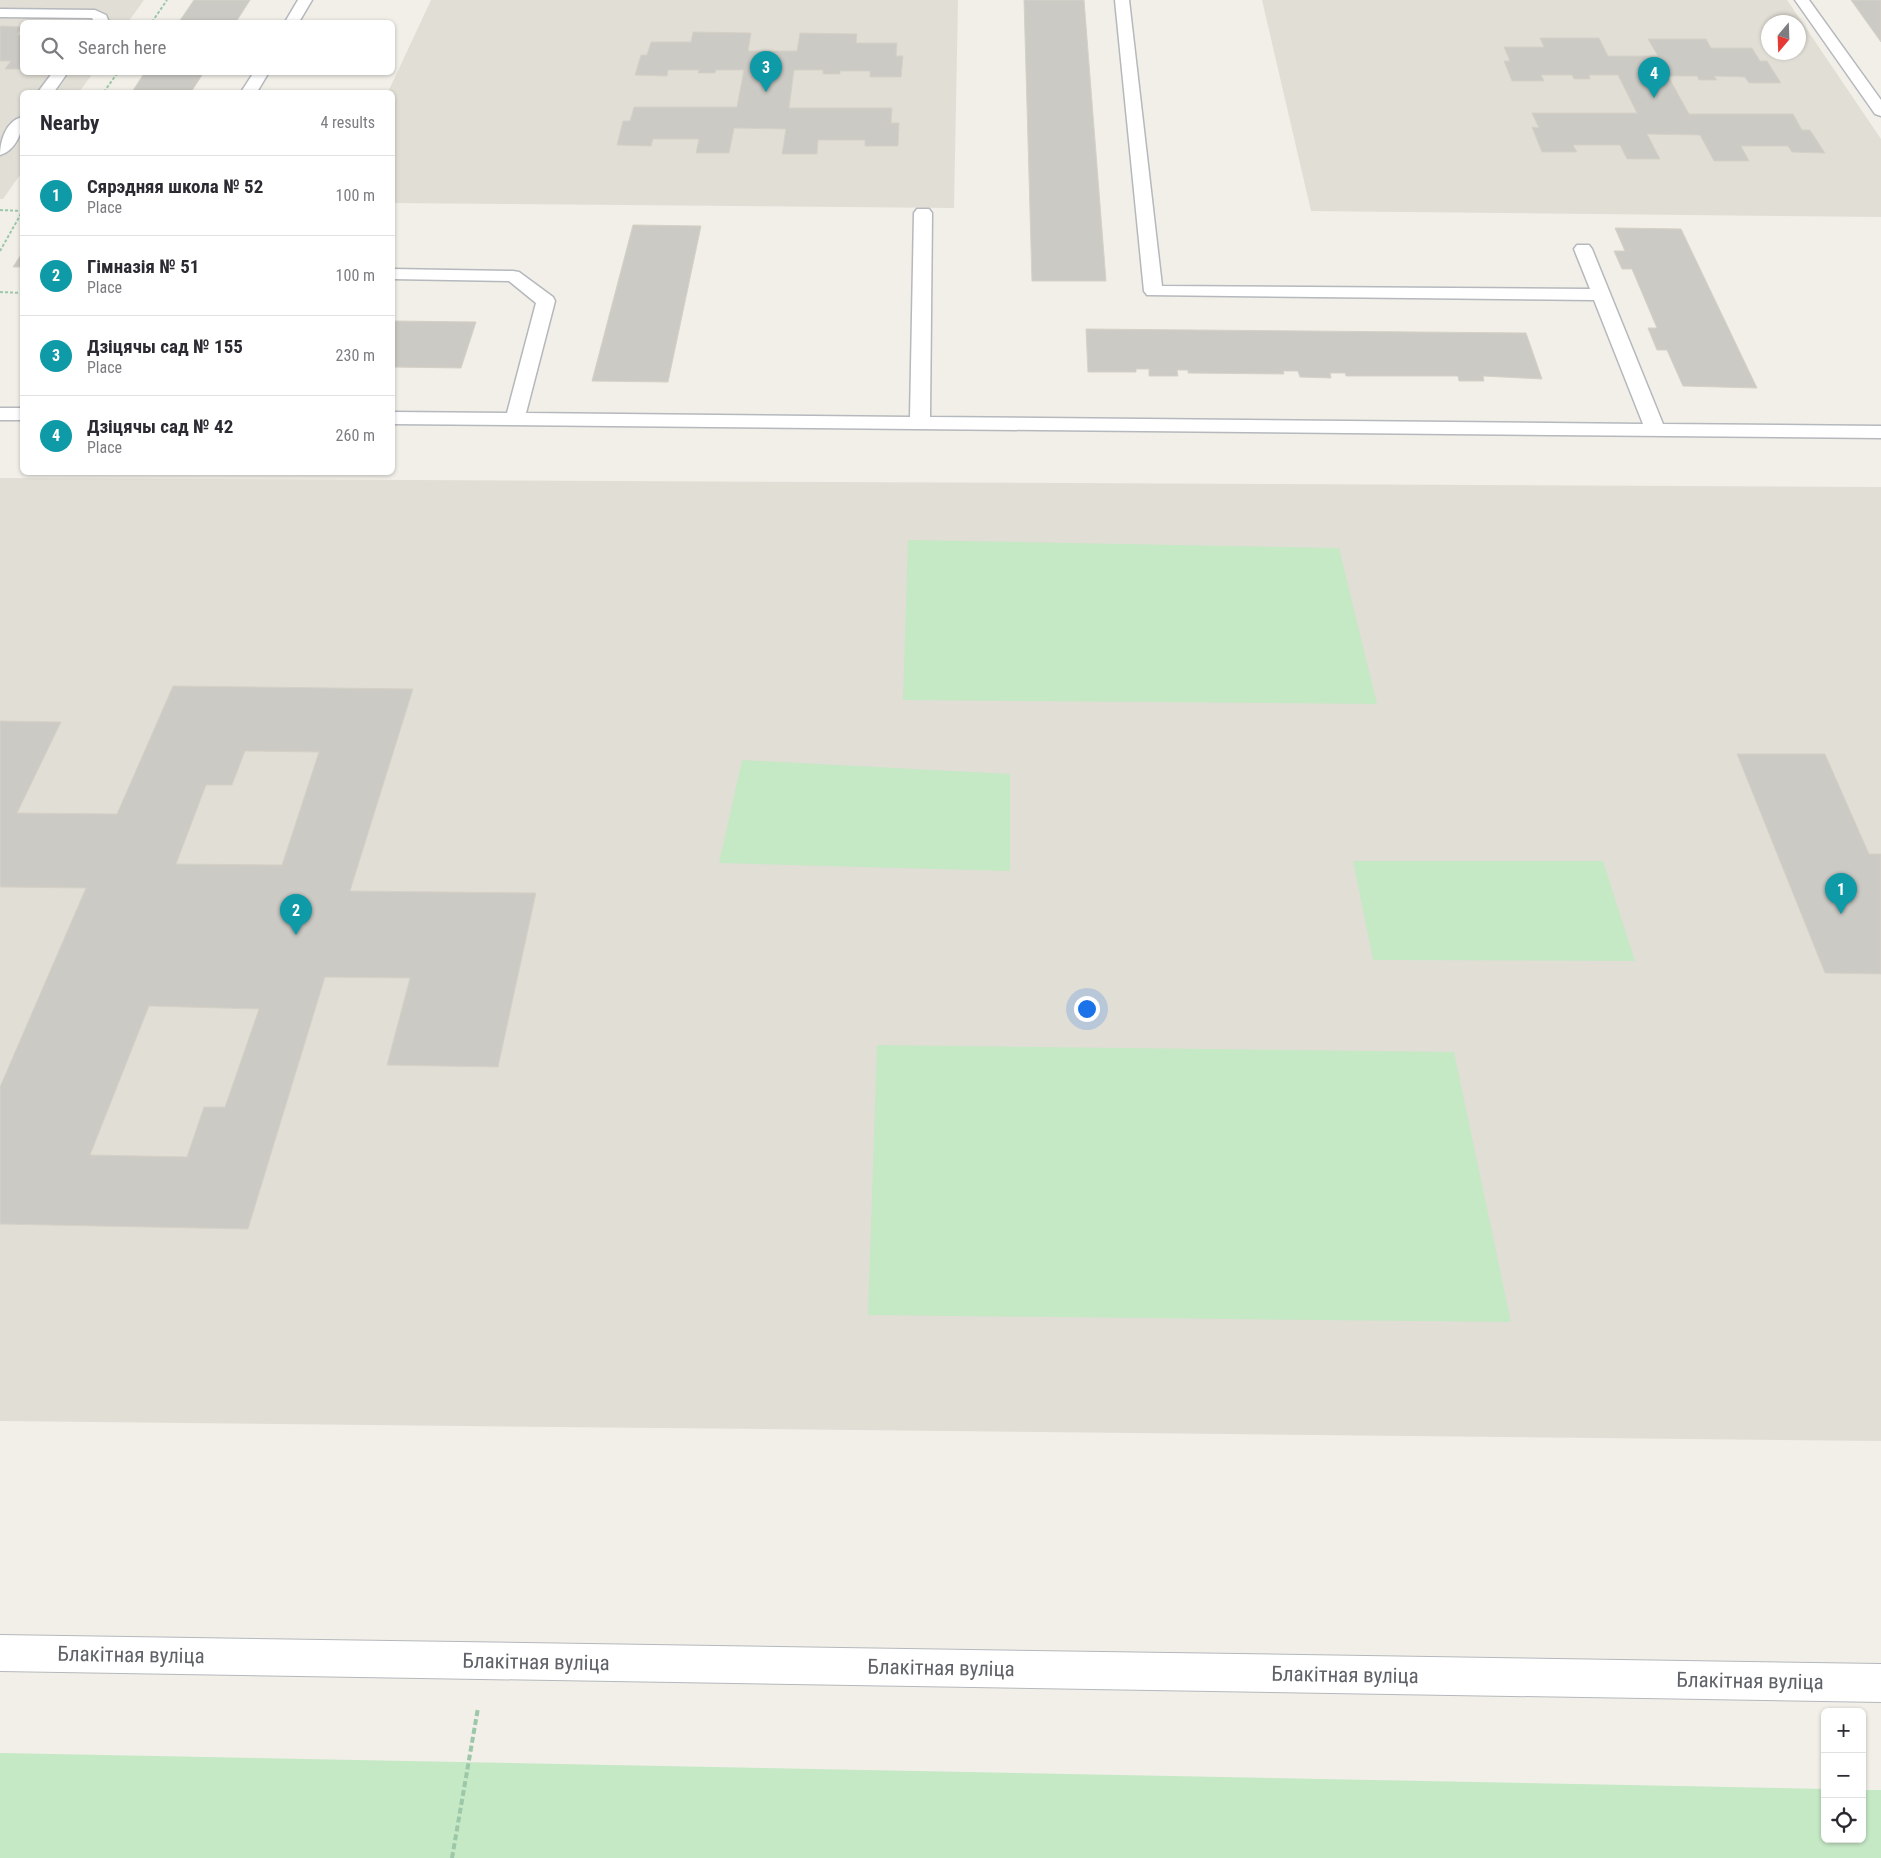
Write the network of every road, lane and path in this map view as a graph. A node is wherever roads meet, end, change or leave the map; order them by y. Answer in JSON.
{"nodes":[{"id":1,"x":167,"y":0,"type":"edge"},
{"id":2,"x":305,"y":0,"type":"edge"},
{"id":3,"x":1122,"y":0,"type":"edge"},
{"id":4,"x":1802,"y":0,"type":"edge"},
{"id":5,"x":0,"y":13,"type":"edge"},
{"id":6,"x":101,"y":20,"type":"edge"},
{"id":7,"x":153,"y":20,"type":"edge"},
{"id":8,"x":293,"y":20,"type":"edge"},
{"id":9,"x":59,"y":75,"type":"edge"},
{"id":10,"x":116,"y":75,"type":"edge"},
{"id":11,"x":260,"y":75,"type":"edge"},
{"id":12,"x":48,"y":90,"type":"edge"},
{"id":13,"x":105,"y":90,"type":"edge"},
{"id":14,"x":251,"y":90,"type":"edge"},
{"id":15,"x":1881,"y":111,"type":"edge"},
{"id":16,"x":20,"y":125,"type":"edge"},
{"id":17,"x":0,"y":150,"type":"edge"},
{"id":18,"x":0,"y":210,"type":"edge"},
{"id":19,"x":20,"y":212,"type":"edge"},
{"id":20,"x":923,"y":213,"type":"dead end"},
{"id":21,"x":20,"y":216,"type":"edge"},
{"id":22,"x":1583,"y":249,"type":"dead end"},
{"id":23,"x":0,"y":251,"type":"edge"},
{"id":24,"x":395,"y":274,"type":"edge"},
{"id":25,"x":0,"y":292,"type":"edge"},
{"id":26,"x":20,"y":293,"type":"edge"},
{"id":27,"x":1601,"y":295,"type":"junction"},
{"id":28,"x":0,"y":414,"type":"edge"},
{"id":29,"x":20,"y":414,"type":"edge"},
{"id":30,"x":395,"y":418,"type":"edge"},
{"id":31,"x":515,"y":419,"type":"junction"},
{"id":32,"x":920,"y":422,"type":"junction"},
{"id":33,"x":1655,"y":429,"type":"junction"},
{"id":34,"x":1881,"y":432,"type":"edge"},
{"id":35,"x":0,"y":1653,"type":"edge"},
{"id":36,"x":486,"y":1661,"type":"junction"},
{"id":37,"x":1881,"y":1683,"type":"edge"},
{"id":38,"x":452,"y":1858,"type":"edge"}],
"edges":[{"from":1,"to":7,"type":"path"},
{"from":2,"to":8,"type":"lane"},
{"from":3,"to":27,"type":"lane"},
{"from":4,"to":15,"type":"lane"},
{"from":5,"to":6,"type":"lane"},
{"from":9,"to":12,"type":"lane"},
{"from":10,"to":13,"type":"path"},
{"from":11,"to":14,"type":"lane"},
{"from":16,"to":17,"type":"lane"},
{"from":18,"to":19,"type":"path"},
{"from":20,"to":32,"type":"lane"},
{"from":21,"to":23,"type":"path"},
{"from":22,"to":27,"type":"lane"},
{"from":24,"to":31,"type":"lane"},
{"from":25,"to":26,"type":"path"},
{"from":27,"to":33,"type":"lane"},
{"from":28,"to":29,"type":"lane"},
{"from":30,"to":31,"type":"lane"},
{"from":31,"to":32,"type":"lane"},
{"from":32,"to":33,"type":"lane"},
{"from":33,"to":34,"type":"lane"},
{"from":35,"to":36,"type":"street","name":"Блакітная вуліца"},
{"from":36,"to":37,"type":"street","name":"Блакітная вуліца"},
{"from":36,"to":38,"type":"path"}]}
